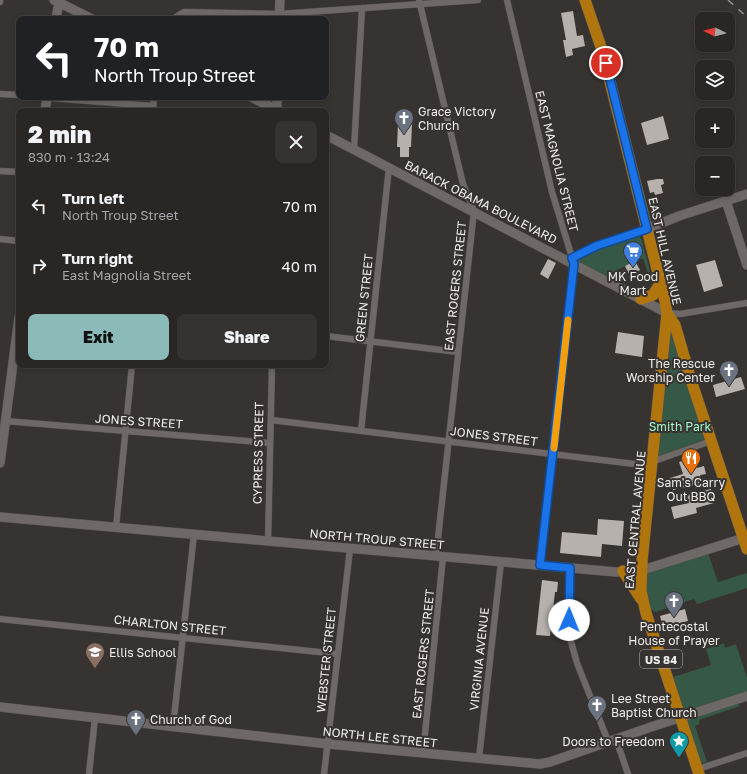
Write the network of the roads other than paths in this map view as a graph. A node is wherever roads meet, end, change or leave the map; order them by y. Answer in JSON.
{"nodes":[{"id":1,"x":280,"y":0,"type":"edge"},
{"id":2,"x":478,"y":0,"type":"edge"},
{"id":3,"x":507,"y":0,"type":"edge"},
{"id":4,"x":585,"y":0,"type":"edge"},
{"id":5,"x":57,"y":1,"type":"edge"},
{"id":6,"x":419,"y":2,"type":"edge"},
{"id":7,"x":362,"y":8,"type":"junction"},
{"id":8,"x":56,"y":16,"type":"edge"},
{"id":9,"x":86,"y":16,"type":"edge"},
{"id":10,"x":178,"y":16,"type":"edge"},
{"id":11,"x":260,"y":16,"type":"edge"},
{"id":12,"x":279,"y":16,"type":"edge"},
{"id":13,"x":288,"y":16,"type":"edge"},
{"id":14,"x":0,"y":94,"type":"edge"},
{"id":15,"x":16,"y":95,"type":"edge"},
{"id":16,"x":71,"y":100,"type":"edge"},
{"id":17,"x":257,"y":100,"type":"edge"},
{"id":18,"x":144,"y":108,"type":"edge"},
{"id":19,"x":272,"y":108,"type":"edge"},
{"id":20,"x":329,"y":136,"type":"edge"},
{"id":21,"x":354,"y":149,"type":"junction"},
{"id":22,"x":389,"y":168,"type":"junction"},
{"id":23,"x":0,"y":171,"type":"edge"},
{"id":24,"x":16,"y":172,"type":"edge"},
{"id":25,"x":747,"y":194,"type":"edge"},
{"id":26,"x":726,"y":201,"type":"junction"},
{"id":27,"x":474,"y":211,"type":"junction"},
{"id":28,"x":647,"y":229,"type":"junction"},
{"id":29,"x":0,"y":239,"type":"edge"},
{"id":30,"x":16,"y":241,"type":"edge"},
{"id":31,"x":573,"y":261,"type":"junction"},
{"id":32,"x":747,"y":265,"type":"edge"},
{"id":33,"x":661,"y":282,"type":"junction"},
{"id":34,"x":641,"y":299,"type":"junction"},
{"id":35,"x":747,"y":303,"type":"edge"},
{"id":36,"x":667,"y":313,"type":"junction"},
{"id":37,"x":329,"y":336,"type":"edge"},
{"id":38,"x":16,"y":337,"type":"edge"},
{"id":39,"x":372,"y":341,"type":"junction"},
{"id":40,"x":458,"y":352,"type":"junction"},
{"id":41,"x":132,"y":368,"type":"edge"},
{"id":42,"x":272,"y":368,"type":"edge"},
{"id":43,"x":271,"y":420,"type":"junction"},
{"id":44,"x":5,"y":421,"type":"junction"},
{"id":45,"x":361,"y":431,"type":"junction"},
{"id":46,"x":125,"y":432,"type":"junction"},
{"id":47,"x":448,"y":441,"type":"junction"},
{"id":48,"x":711,"y":441,"type":"junction"},
{"id":49,"x":270,"y":443,"type":"junction"},
{"id":50,"x":553,"y":454,"type":"junction"},
{"id":51,"x":0,"y":463,"type":"edge"},
{"id":52,"x":652,"y":463,"type":"junction"},
{"id":53,"x":0,"y":517,"type":"edge"},
{"id":54,"x":116,"y":527,"type":"junction"},
{"id":55,"x":194,"y":534,"type":"junction"},
{"id":56,"x":745,"y":538,"type":"edge"},
{"id":57,"x":268,"y":542,"type":"junction"},
{"id":58,"x":350,"y":548,"type":"junction"},
{"id":59,"x":747,"y":549,"type":"edge"},
{"id":60,"x":440,"y":556,"type":"junction"},
{"id":61,"x":501,"y":562,"type":"junction"},
{"id":62,"x":540,"y":565,"type":"junction"},
{"id":63,"x":570,"y":568,"type":"junction"},
{"id":64,"x":642,"y":570,"type":"junction"},
{"id":65,"x":623,"y":572,"type":"junction"},
{"id":66,"x":642,"y":601,"type":"junction"},
{"id":67,"x":0,"y":619,"type":"edge"},
{"id":68,"x":183,"y":637,"type":"junction"},
{"id":69,"x":338,"y":654,"type":"junction"},
{"id":70,"x":747,"y":696,"type":"edge"},
{"id":71,"x":0,"y":707,"type":"edge"},
{"id":72,"x":680,"y":717,"type":"junction"},
{"id":73,"x":94,"y":718,"type":"junction"},
{"id":74,"x":173,"y":726,"type":"junction"},
{"id":75,"x":612,"y":740,"type":"junction"},
{"id":76,"x":328,"y":744,"type":"junction"},
{"id":77,"x":423,"y":753,"type":"junction"},
{"id":78,"x":747,"y":753,"type":"edge"},
{"id":79,"x":479,"y":758,"type":"junction"},
{"id":80,"x":698,"y":772,"type":"edge"},
{"id":81,"x":89,"y":774,"type":"edge"},
{"id":82,"x":324,"y":774,"type":"edge"},
{"id":83,"x":628,"y":774,"type":"edge"}],
"edges":[{"from":1,"to":12,"type":"street"},
{"from":2,"to":6,"type":"street"},
{"from":3,"to":31,"type":"street","name":"EAST MAGNOLIA STREET"},
{"from":4,"to":28,"type":"highway","name":"EAST HILL AVENUE","number":"US 84"},
{"from":5,"to":8,"type":"street"},
{"from":5,"to":9,"type":"street"},
{"from":6,"to":7,"type":"street"},
{"from":6,"to":27,"type":"street","name":"EAST ROGERS STREET"},
{"from":7,"to":13,"type":"street"},
{"from":7,"to":21,"type":"street"},
{"from":10,"to":11,"type":"street"},
{"from":14,"to":15,"type":"street"},
{"from":16,"to":18,"type":"street"},
{"from":17,"to":19,"type":"street"},
{"from":20,"to":21,"type":"street","name":"BARACK OBAMA BOULEVARD"},
{"from":21,"to":22,"type":"street","name":"BARACK OBAMA BOULEVARD"},
{"from":22,"to":27,"type":"street","name":"BARACK OBAMA BOULEVARD"},
{"from":22,"to":39,"type":"street","name":"GREEN STREET"},
{"from":23,"to":24,"type":"street"},
{"from":25,"to":26,"type":"street"},
{"from":26,"to":28,"type":"street"},
{"from":26,"to":32,"type":"street"},
{"from":27,"to":31,"type":"street","name":"BARACK OBAMA BOULEVARD"},
{"from":27,"to":40,"type":"street","name":"EAST ROGERS STREET"},
{"from":28,"to":31,"type":"street"},
{"from":28,"to":33,"type":"highway","name":"EAST HILL AVENUE","number":"US 84"},
{"from":29,"to":30,"type":"street"},
{"from":31,"to":34,"type":"street","name":"BARACK OBAMA BOULEVARD"},
{"from":31,"to":50,"type":"street","name":"EAST MAGNOLIA STREET"},
{"from":33,"to":34,"type":"highway"},
{"from":33,"to":36,"type":"highway","name":"EAST HILL AVENUE","number":"US 84"},
{"from":34,"to":36,"type":"street","name":"BARACK OBAMA BOULEVARD"},
{"from":35,"to":36,"type":"street"},
{"from":36,"to":48,"type":"highway","name":"EAST HILL AVENUE","number":"US 84"},
{"from":36,"to":52,"type":"highway","name":"EAST CENTRAL AVENUE","number":"US 84"},
{"from":37,"to":39,"type":"street"},
{"from":38,"to":44,"type":"street"},
{"from":39,"to":40,"type":"street"},
{"from":39,"to":45,"type":"street","name":"GREEN STREET"},
{"from":40,"to":47,"type":"street","name":"EAST ROGERS STREET"},
{"from":41,"to":46,"type":"street"},
{"from":42,"to":43,"type":"street","name":"CYPRESS STREET"},
{"from":43,"to":45,"type":"street","name":"JONES STREET"},
{"from":43,"to":49,"type":"street","name":"CYPRESS STREET"},
{"from":44,"to":46,"type":"street","name":"JONES STREET"},
{"from":44,"to":51,"type":"street"},
{"from":45,"to":47,"type":"street","name":"JONES STREET"},
{"from":46,"to":49,"type":"street","name":"JONES STREET"},
{"from":46,"to":54,"type":"street"},
{"from":47,"to":50,"type":"street","name":"JONES STREET"},
{"from":47,"to":60,"type":"street","name":"EAST ROGERS STREET"},
{"from":48,"to":52,"type":"street","name":"JONES STREET"},
{"from":48,"to":56,"type":"highway","name":"EAST HILL AVENUE","number":"US 84"},
{"from":49,"to":57,"type":"street","name":"CYPRESS STREET"},
{"from":50,"to":52,"type":"street","name":"JONES STREET"},
{"from":50,"to":62,"type":"street","name":"EAST MAGNOLIA STREET"},
{"from":52,"to":64,"type":"highway","name":"EAST CENTRAL AVENUE","number":"US 84"},
{"from":53,"to":54,"type":"street","name":"NORTH TROUP STREET"},
{"from":54,"to":55,"type":"street","name":"NORTH TROUP STREET"},
{"from":55,"to":57,"type":"street","name":"NORTH TROUP STREET"},
{"from":55,"to":68,"type":"street"},
{"from":56,"to":59,"type":"highway","name":"EAST HILL AVENUE","number":"US 84"},
{"from":56,"to":64,"type":"street","name":"NORTH TROUP STREET"},
{"from":57,"to":58,"type":"street","name":"NORTH TROUP STREET"},
{"from":58,"to":60,"type":"street","name":"NORTH TROUP STREET"},
{"from":58,"to":69,"type":"street","name":"WEBSTER STREET"},
{"from":60,"to":61,"type":"street","name":"NORTH TROUP STREET"},
{"from":60,"to":77,"type":"street","name":"EAST ROGERS STREET"},
{"from":61,"to":62,"type":"street","name":"NORTH TROUP STREET"},
{"from":61,"to":79,"type":"street","name":"VIRGINIA AVENUE"},
{"from":62,"to":63,"type":"street","name":"NORTH TROUP STREET"},
{"from":63,"to":65,"type":"street","name":"NORTH TROUP STREET"},
{"from":63,"to":75,"type":"street"},
{"from":64,"to":65,"type":"street","name":"NORTH TROUP STREET"},
{"from":64,"to":66,"type":"highway","name":"EAST CENTRAL AVENUE","number":"US 84"},
{"from":65,"to":66,"type":"highway"},
{"from":66,"to":72,"type":"highway","name":"EAST CENTRAL AVENUE","number":"US 84"},
{"from":67,"to":68,"type":"street","name":"CHARLTON STREET"},
{"from":68,"to":69,"type":"street","name":"CHARLTON STREET"},
{"from":68,"to":74,"type":"street"},
{"from":69,"to":76,"type":"street","name":"WEBSTER STREET"},
{"from":70,"to":72,"type":"street","name":"NORTH LEE STREET"},
{"from":71,"to":73,"type":"street","name":"NORTH LEE STREET"},
{"from":72,"to":75,"type":"street","name":"NORTH LEE STREET"},
{"from":72,"to":80,"type":"highway","name":"EAST CENTRAL AVENUE","number":"US 84"},
{"from":73,"to":74,"type":"street","name":"NORTH LEE STREET"},
{"from":73,"to":81,"type":"street"},
{"from":74,"to":76,"type":"street","name":"NORTH LEE STREET"},
{"from":75,"to":79,"type":"street","name":"NORTH LEE STREET"},
{"from":75,"to":83,"type":"street"},
{"from":76,"to":77,"type":"street","name":"NORTH LEE STREET"},
{"from":76,"to":82,"type":"street","name":"WEBSTER STREET"},
{"from":77,"to":79,"type":"street","name":"NORTH LEE STREET"},
{"from":78,"to":80,"type":"street"}]}
